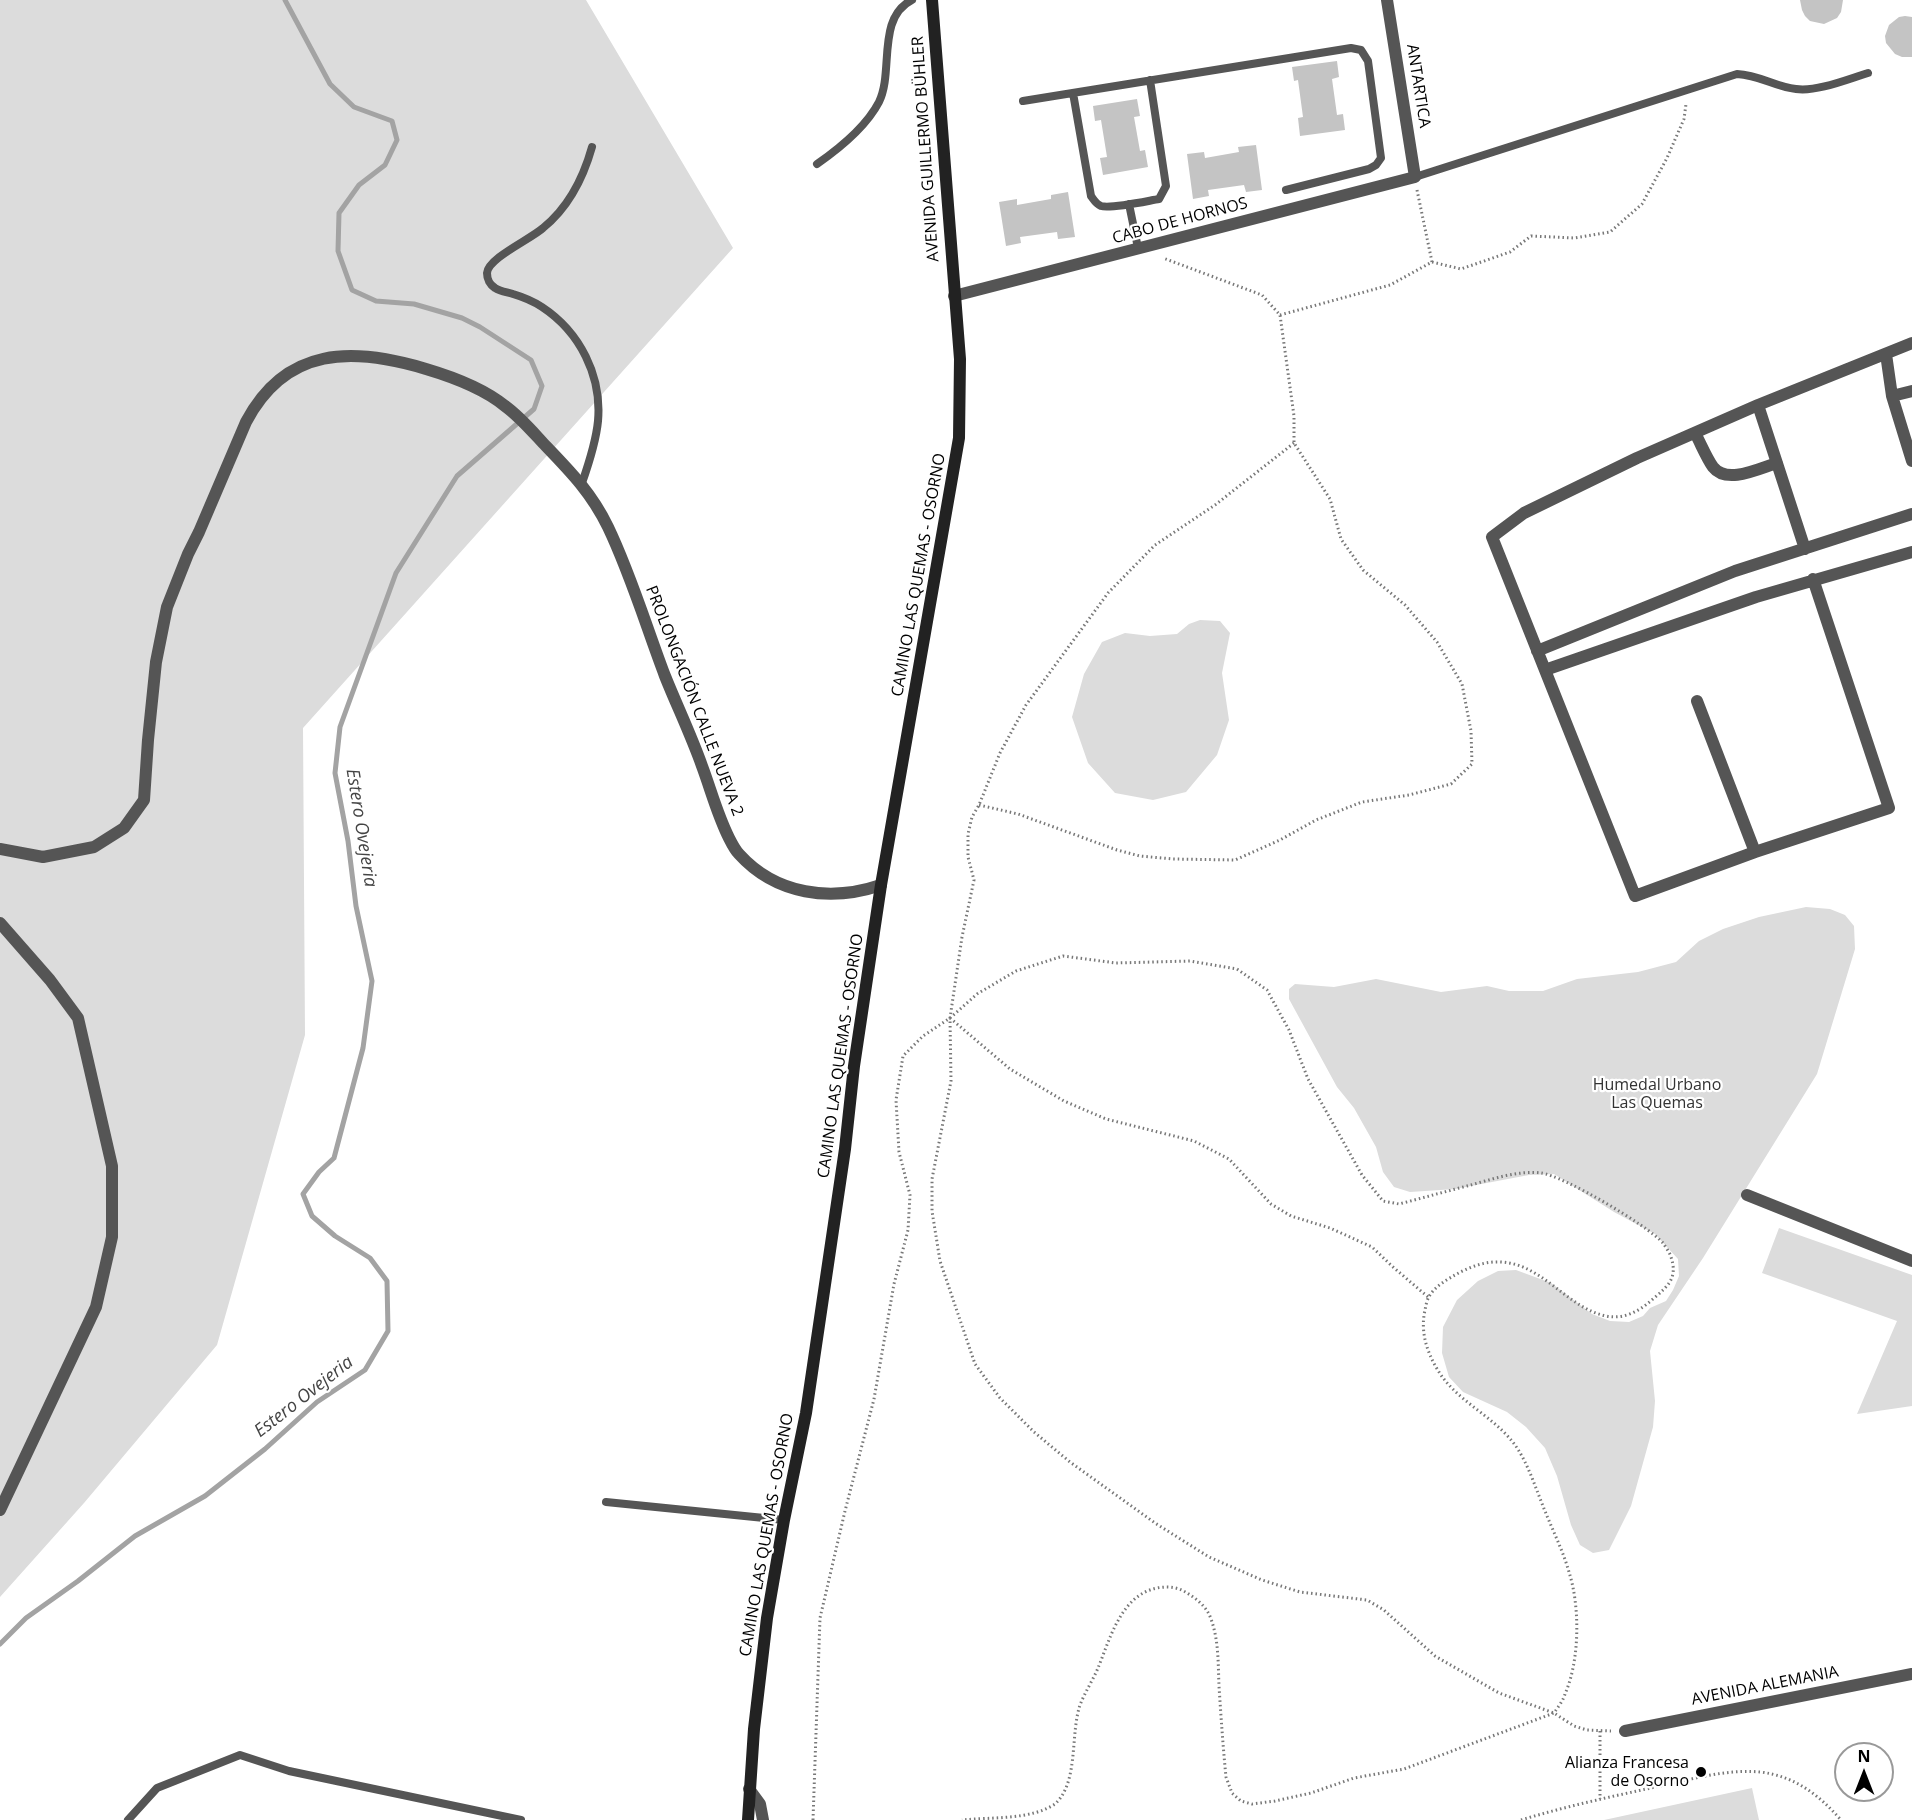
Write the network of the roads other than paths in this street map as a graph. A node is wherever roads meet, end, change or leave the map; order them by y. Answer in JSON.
{"nodes":[{"id":1,"x":912,"y":0,"type":"edge"},
{"id":2,"x":932,"y":0,"type":"edge"},
{"id":3,"x":1387,"y":0,"type":"edge"},
{"id":4,"x":1868,"y":73,"type":"dead end"},
{"id":5,"x":1150,"y":80,"type":"junction"},
{"id":6,"x":1073,"y":93,"type":"junction"},
{"id":7,"x":1023,"y":101,"type":"dead end"},
{"id":8,"x":592,"y":147,"type":"dead end"},
{"id":9,"x":817,"y":164,"type":"dead end"},
{"id":10,"x":1415,"y":177,"type":"junction"},
{"id":11,"x":1286,"y":190,"type":"dead end"},
{"id":12,"x":1129,"y":204,"type":"junction"},
{"id":13,"x":1138,"y":249,"type":"junction"},
{"id":14,"x":954,"y":296,"type":"junction"},
{"id":15,"x":1912,"y":343,"type":"edge"},
{"id":16,"x":1886,"y":354,"type":"junction"},
{"id":17,"x":1912,"y":391,"type":"edge"},
{"id":18,"x":1892,"y":396,"type":"junction"},
{"id":19,"x":1758,"y":405,"type":"junction"},
{"id":20,"x":1695,"y":433,"type":"junction"},
{"id":21,"x":1912,"y":461,"type":"edge"},
{"id":22,"x":1777,"y":463,"type":"junction"},
{"id":23,"x":582,"y":483,"type":"junction"},
{"id":24,"x":1912,"y":514,"type":"edge"},
{"id":25,"x":1805,"y":549,"type":"junction"},
{"id":26,"x":1912,"y":552,"type":"edge"},
{"id":27,"x":1813,"y":579,"type":"junction"},
{"id":28,"x":1537,"y":651,"type":"junction"},
{"id":29,"x":1545,"y":670,"type":"junction"},
{"id":30,"x":1697,"y":701,"type":"dead end"},
{"id":31,"x":0,"y":849,"type":"edge"},
{"id":32,"x":1755,"y":852,"type":"junction"},
{"id":33,"x":881,"y":885,"type":"junction"},
{"id":34,"x":0,"y":923,"type":"edge"},
{"id":35,"x":1747,"y":1195,"type":"dead end"},
{"id":36,"x":1912,"y":1261,"type":"edge"},
{"id":37,"x":606,"y":1502,"type":"dead end"},
{"id":38,"x":0,"y":1510,"type":"edge"},
{"id":39,"x":784,"y":1520,"type":"junction"},
{"id":40,"x":1912,"y":1674,"type":"edge"},
{"id":41,"x":1625,"y":1731,"type":"road end"},
{"id":42,"x":749,"y":1789,"type":"junction"},
{"id":43,"x":128,"y":1820,"type":"edge"},
{"id":44,"x":521,"y":1820,"type":"edge"},
{"id":45,"x":748,"y":1820,"type":"edge"},
{"id":46,"x":763,"y":1820,"type":"edge"}],
"edges":[{"from":1,"to":9,"type":"lane"},
{"from":2,"to":14,"type":"main road","name":"AVENIDA GUILLERMO BÜHLER"},
{"from":3,"to":10,"type":"street","name":"ANTARTICA"},
{"from":4,"to":10,"type":"lane"},
{"from":5,"to":6,"type":"lane"},
{"from":5,"to":11,"type":"lane"},
{"from":5,"to":12,"type":"lane"},
{"from":6,"to":7,"type":"lane"},
{"from":6,"to":12,"type":"lane"},
{"from":8,"to":23,"type":"lane"},
{"from":10,"to":13,"type":"street","name":"CABO DE HORNOS"},
{"from":12,"to":13,"type":"lane"},
{"from":13,"to":14,"type":"street","name":"CABO DE HORNOS"},
{"from":14,"to":33,"type":"main road","name":"CAMINO LAS QUEMAS - OSORNO"},
{"from":15,"to":16,"type":"street"},
{"from":16,"to":18,"type":"street"},
{"from":16,"to":19,"type":"street"},
{"from":17,"to":18,"type":"street"},
{"from":18,"to":21,"type":"street"},
{"from":19,"to":20,"type":"street"},
{"from":19,"to":22,"type":"street"},
{"from":20,"to":22,"type":"street"},
{"from":20,"to":28,"type":"street"},
{"from":22,"to":25,"type":"street"},
{"from":23,"to":31,"type":"street","name":"PROLONGACIÓN CALLE NUEVA 2"},
{"from":23,"to":33,"type":"street","name":"PROLONGACIÓN CALLE NUEVA 2"},
{"from":24,"to":25,"type":"street"},
{"from":25,"to":28,"type":"street"},
{"from":26,"to":27,"type":"street"},
{"from":27,"to":29,"type":"street"},
{"from":27,"to":32,"type":"street"},
{"from":28,"to":29,"type":"street"},
{"from":29,"to":32,"type":"street"},
{"from":30,"to":32,"type":"street"},
{"from":33,"to":39,"type":"main road","name":"CAMINO LAS QUEMAS - OSORNO"},
{"from":34,"to":38,"type":"street"},
{"from":35,"to":36,"type":"street"},
{"from":37,"to":39,"type":"lane"},
{"from":39,"to":42,"type":"main road","name":"CAMINO LAS QUEMAS - OSORNO"},
{"from":40,"to":41,"type":"street","name":"AVENIDA ALEMANIA"},
{"from":42,"to":45,"type":"main road","name":"CAMINO LAS QUEMAS - OSORNO"},
{"from":42,"to":46,"type":"street"},
{"from":43,"to":44,"type":"lane"}]}
